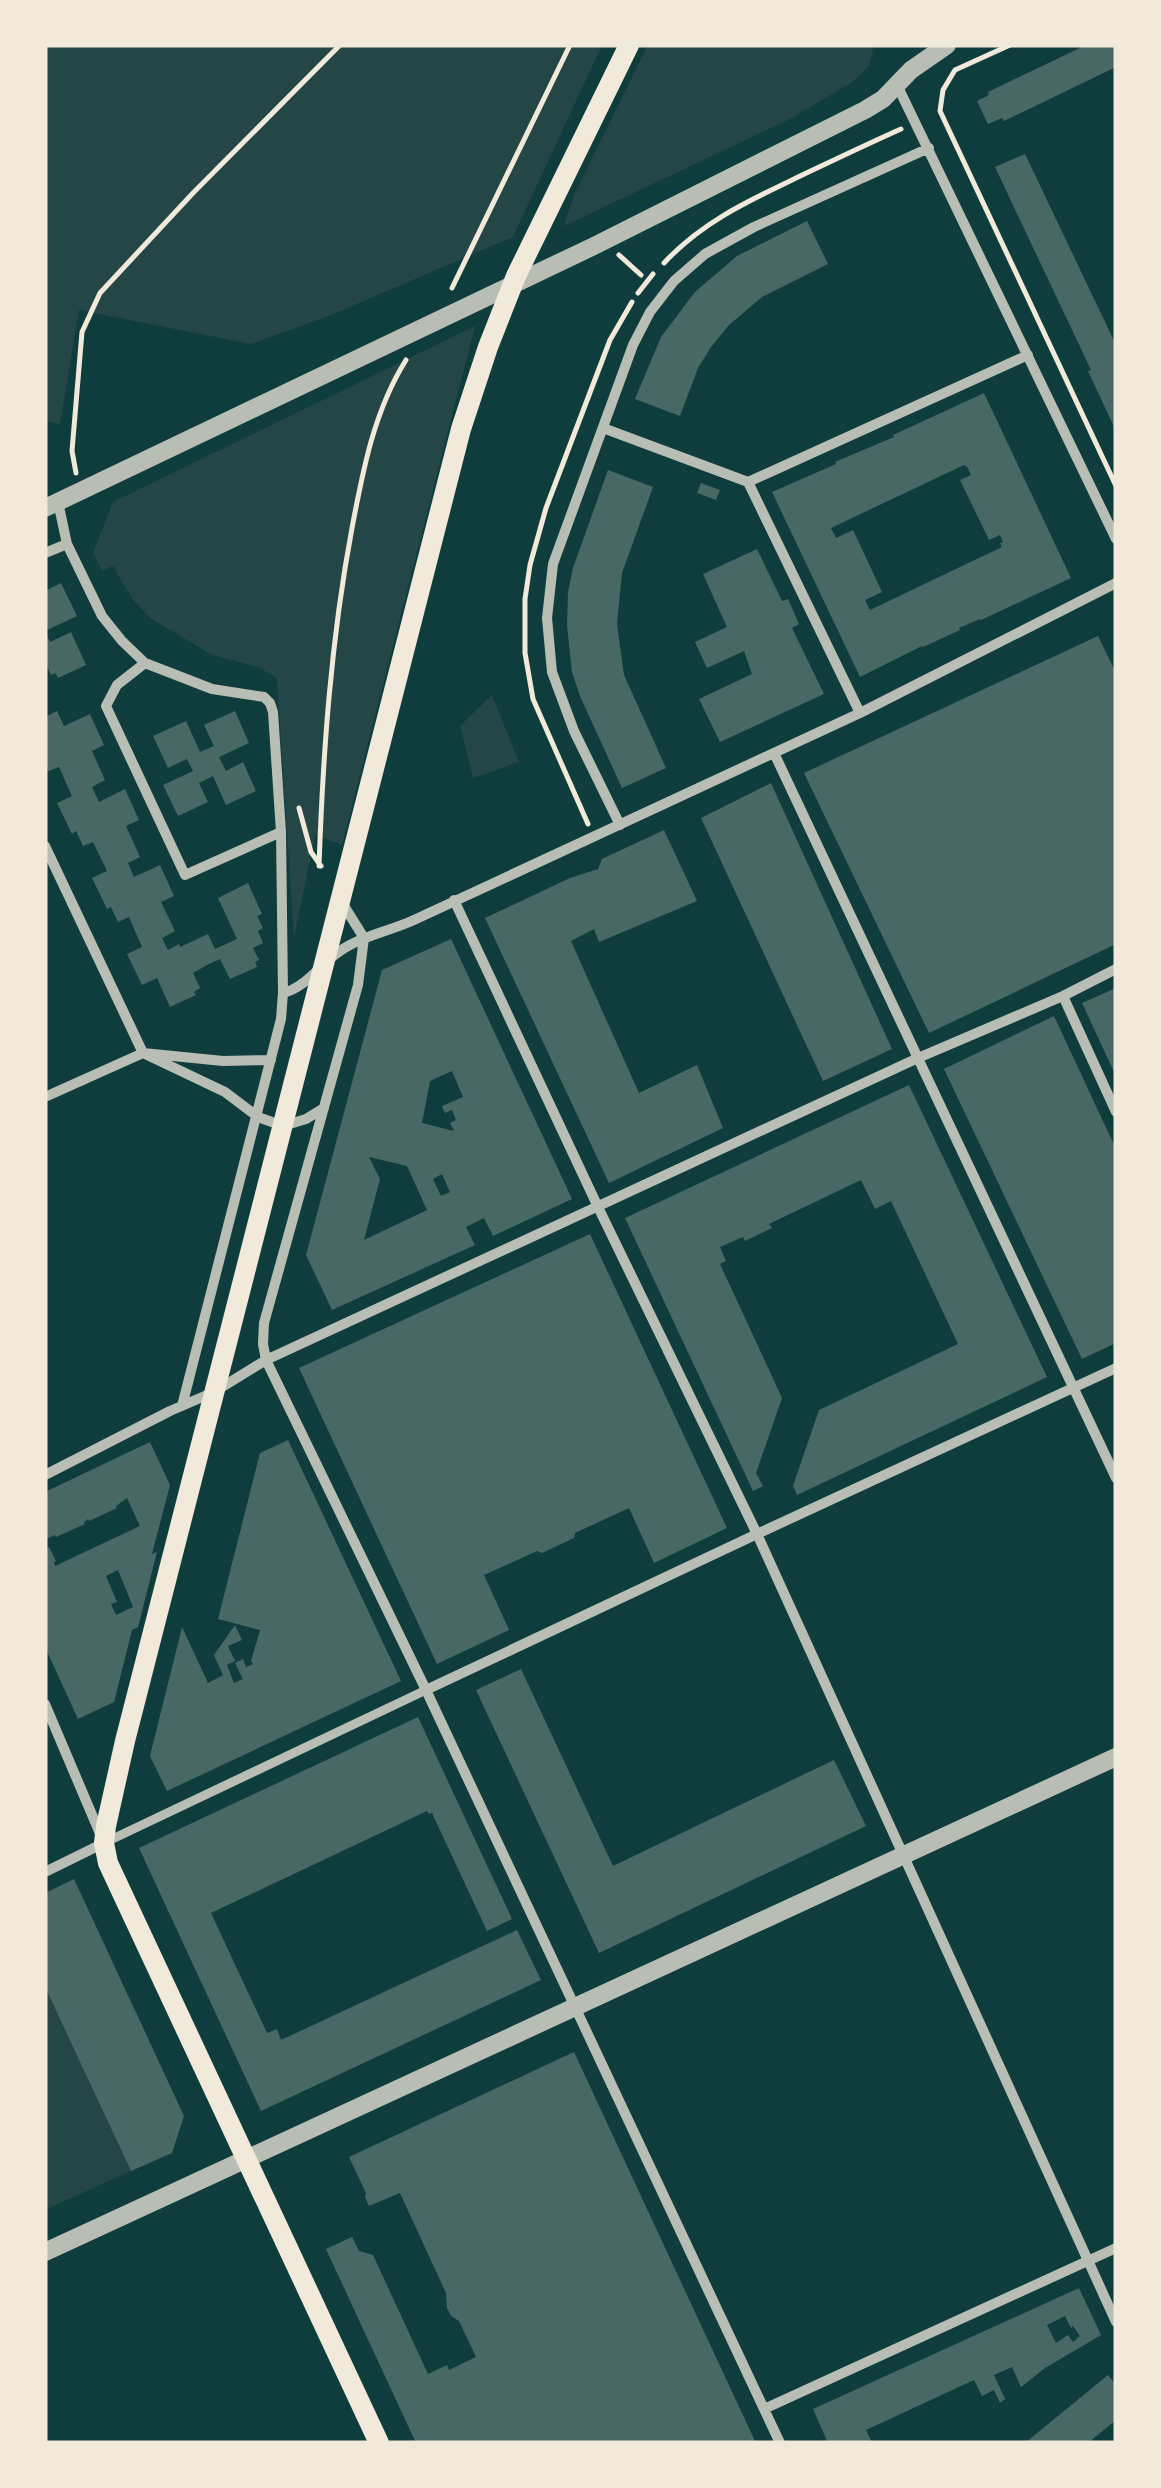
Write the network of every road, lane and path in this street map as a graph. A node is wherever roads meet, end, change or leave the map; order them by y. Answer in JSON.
{"nodes":[{"id":1,"x":340,"y":45,"type":"edge"},
{"id":2,"x":570,"y":45,"type":"edge"},
{"id":3,"x":629,"y":45,"type":"edge"},
{"id":4,"x":947,"y":45,"type":"edge"},
{"id":5,"x":1010,"y":45,"type":"edge"},
{"id":6,"x":898,"y":85,"type":"junction"},
{"id":7,"x":929,"y":148,"type":"junction"},
{"id":8,"x":617,"y":252,"type":"dead end"},
{"id":9,"x":641,"y":275,"type":"dead end"},
{"id":10,"x":448,"y":293,"type":"dead end"},
{"id":11,"x":410,"y":354,"type":"dead end"},
{"id":12,"x":1028,"y":355,"type":"junction"},
{"id":13,"x":603,"y":428,"type":"junction"},
{"id":14,"x":748,"y":482,"type":"junction"},
{"id":15,"x":1116,"y":486,"type":"edge"},
{"id":16,"x":78,"y":490,"type":"junction"},
{"id":17,"x":52,"y":505,"type":"edge"},
{"id":18,"x":1116,"y":538,"type":"edge"},
{"id":19,"x":67,"y":544,"type":"junction"},
{"id":20,"x":45,"y":553,"type":"edge"},
{"id":21,"x":1116,"y":583,"type":"edge"},
{"id":22,"x":144,"y":662,"type":"junction"},
{"id":23,"x":860,"y":713,"type":"junction"},
{"id":24,"x":774,"y":753,"type":"junction"},
{"id":25,"x":620,"y":825,"type":"junction"},
{"id":26,"x":281,"y":832,"type":"junction"},
{"id":27,"x":45,"y":846,"type":"edge"},
{"id":28,"x":320,"y":866,"type":"dead end"},
{"id":29,"x":341,"y":900,"type":"junction"},
{"id":30,"x":454,"y":900,"type":"junction"},
{"id":31,"x":364,"y":938,"type":"junction"},
{"id":32,"x":323,"y":964,"type":"junction"},
{"id":33,"x":1116,"y":969,"type":"edge"},
{"id":34,"x":283,"y":993,"type":"junction"},
{"id":35,"x":1063,"y":996,"type":"junction"},
{"id":36,"x":143,"y":1053,"type":"junction"},
{"id":37,"x":918,"y":1058,"type":"junction"},
{"id":38,"x":271,"y":1060,"type":"junction"},
{"id":39,"x":45,"y":1097,"type":"edge"},
{"id":40,"x":324,"y":1108,"type":"junction"},
{"id":41,"x":1116,"y":1112,"type":"edge"},
{"id":42,"x":258,"y":1116,"type":"junction"},
{"id":43,"x":283,"y":1126,"type":"junction"},
{"id":44,"x":598,"y":1207,"type":"junction"},
{"id":45,"x":266,"y":1360,"type":"junction"},
{"id":46,"x":1116,"y":1368,"type":"edge"},
{"id":47,"x":1074,"y":1388,"type":"junction"},
{"id":48,"x":214,"y":1392,"type":"junction"},
{"id":49,"x":182,"y":1406,"type":"junction"},
{"id":50,"x":45,"y":1474,"type":"edge"},
{"id":51,"x":1116,"y":1478,"type":"edge"},
{"id":52,"x":756,"y":1534,"type":"junction"},
{"id":53,"x":426,"y":1690,"type":"junction"},
{"id":54,"x":45,"y":1704,"type":"edge"},
{"id":55,"x":1116,"y":1757,"type":"edge"},
{"id":56,"x":104,"y":1843,"type":"junction"},
{"id":57,"x":904,"y":1855,"type":"junction"},
{"id":58,"x":45,"y":1872,"type":"edge"},
{"id":59,"x":576,"y":2008,"type":"junction"},
{"id":60,"x":247,"y":2160,"type":"junction"},
{"id":61,"x":1116,"y":2248,"type":"edge"},
{"id":62,"x":45,"y":2252,"type":"edge"},
{"id":63,"x":1088,"y":2262,"type":"junction"},
{"id":64,"x":1116,"y":2322,"type":"edge"},
{"id":65,"x":764,"y":2408,"type":"junction"},
{"id":66,"x":379,"y":2443,"type":"edge"},
{"id":67,"x":780,"y":2443,"type":"edge"}],
"edges":[{"from":1,"to":16,"type":"path"},
{"from":2,"to":10,"type":"path"},
{"from":3,"to":29,"type":"main road"},
{"from":4,"to":6,"type":"street"},
{"from":5,"to":15,"type":"path"},
{"from":6,"to":7,"type":"street"},
{"from":6,"to":16,"type":"street"},
{"from":7,"to":12,"type":"street"},
{"from":7,"to":13,"type":"street"},
{"from":8,"to":9,"type":"path"},
{"from":11,"to":28,"type":"path"},
{"from":12,"to":14,"type":"street"},
{"from":12,"to":18,"type":"street"},
{"from":13,"to":14,"type":"street"},
{"from":13,"to":25,"type":"street"},
{"from":14,"to":23,"type":"street"},
{"from":16,"to":17,"type":"street"},
{"from":17,"to":19,"type":"street"},
{"from":19,"to":20,"type":"street"},
{"from":19,"to":22,"type":"street"},
{"from":21,"to":23,"type":"street"},
{"from":22,"to":26,"type":"street"},
{"from":22,"to":26,"type":"street"},
{"from":23,"to":24,"type":"street"},
{"from":24,"to":25,"type":"street"},
{"from":24,"to":37,"type":"street"},
{"from":25,"to":30,"type":"street"},
{"from":26,"to":34,"type":"street"},
{"from":27,"to":36,"type":"street"},
{"from":29,"to":31,"type":"street"},
{"from":29,"to":32,"type":"main road"},
{"from":30,"to":31,"type":"street"},
{"from":30,"to":44,"type":"street"},
{"from":31,"to":32,"type":"street"},
{"from":31,"to":40,"type":"street"},
{"from":32,"to":34,"type":"street"},
{"from":32,"to":43,"type":"main road"},
{"from":33,"to":35,"type":"street"},
{"from":34,"to":38,"type":"street"},
{"from":35,"to":37,"type":"street"},
{"from":35,"to":41,"type":"street"},
{"from":36,"to":38,"type":"street"},
{"from":36,"to":39,"type":"street"},
{"from":36,"to":42,"type":"street"},
{"from":37,"to":44,"type":"street"},
{"from":37,"to":47,"type":"street"},
{"from":38,"to":42,"type":"street"},
{"from":40,"to":43,"type":"street"},
{"from":40,"to":45,"type":"street"},
{"from":42,"to":43,"type":"street"},
{"from":42,"to":49,"type":"street"},
{"from":43,"to":48,"type":"main road"},
{"from":44,"to":45,"type":"street"},
{"from":44,"to":52,"type":"street"},
{"from":45,"to":48,"type":"street"},
{"from":45,"to":53,"type":"street"},
{"from":46,"to":47,"type":"street"},
{"from":47,"to":51,"type":"street"},
{"from":47,"to":52,"type":"street"},
{"from":48,"to":49,"type":"street"},
{"from":48,"to":56,"type":"main road"},
{"from":49,"to":50,"type":"street"},
{"from":52,"to":53,"type":"street"},
{"from":52,"to":57,"type":"street"},
{"from":53,"to":56,"type":"street"},
{"from":53,"to":59,"type":"street"},
{"from":54,"to":56,"type":"street"},
{"from":55,"to":57,"type":"street"},
{"from":56,"to":58,"type":"street"},
{"from":56,"to":60,"type":"main road"},
{"from":57,"to":59,"type":"street"},
{"from":57,"to":63,"type":"street"},
{"from":59,"to":60,"type":"street"},
{"from":59,"to":65,"type":"street"},
{"from":60,"to":62,"type":"street"},
{"from":60,"to":66,"type":"main road"},
{"from":61,"to":63,"type":"street"},
{"from":63,"to":64,"type":"street"},
{"from":63,"to":65,"type":"street"},
{"from":65,"to":67,"type":"street"}]}
